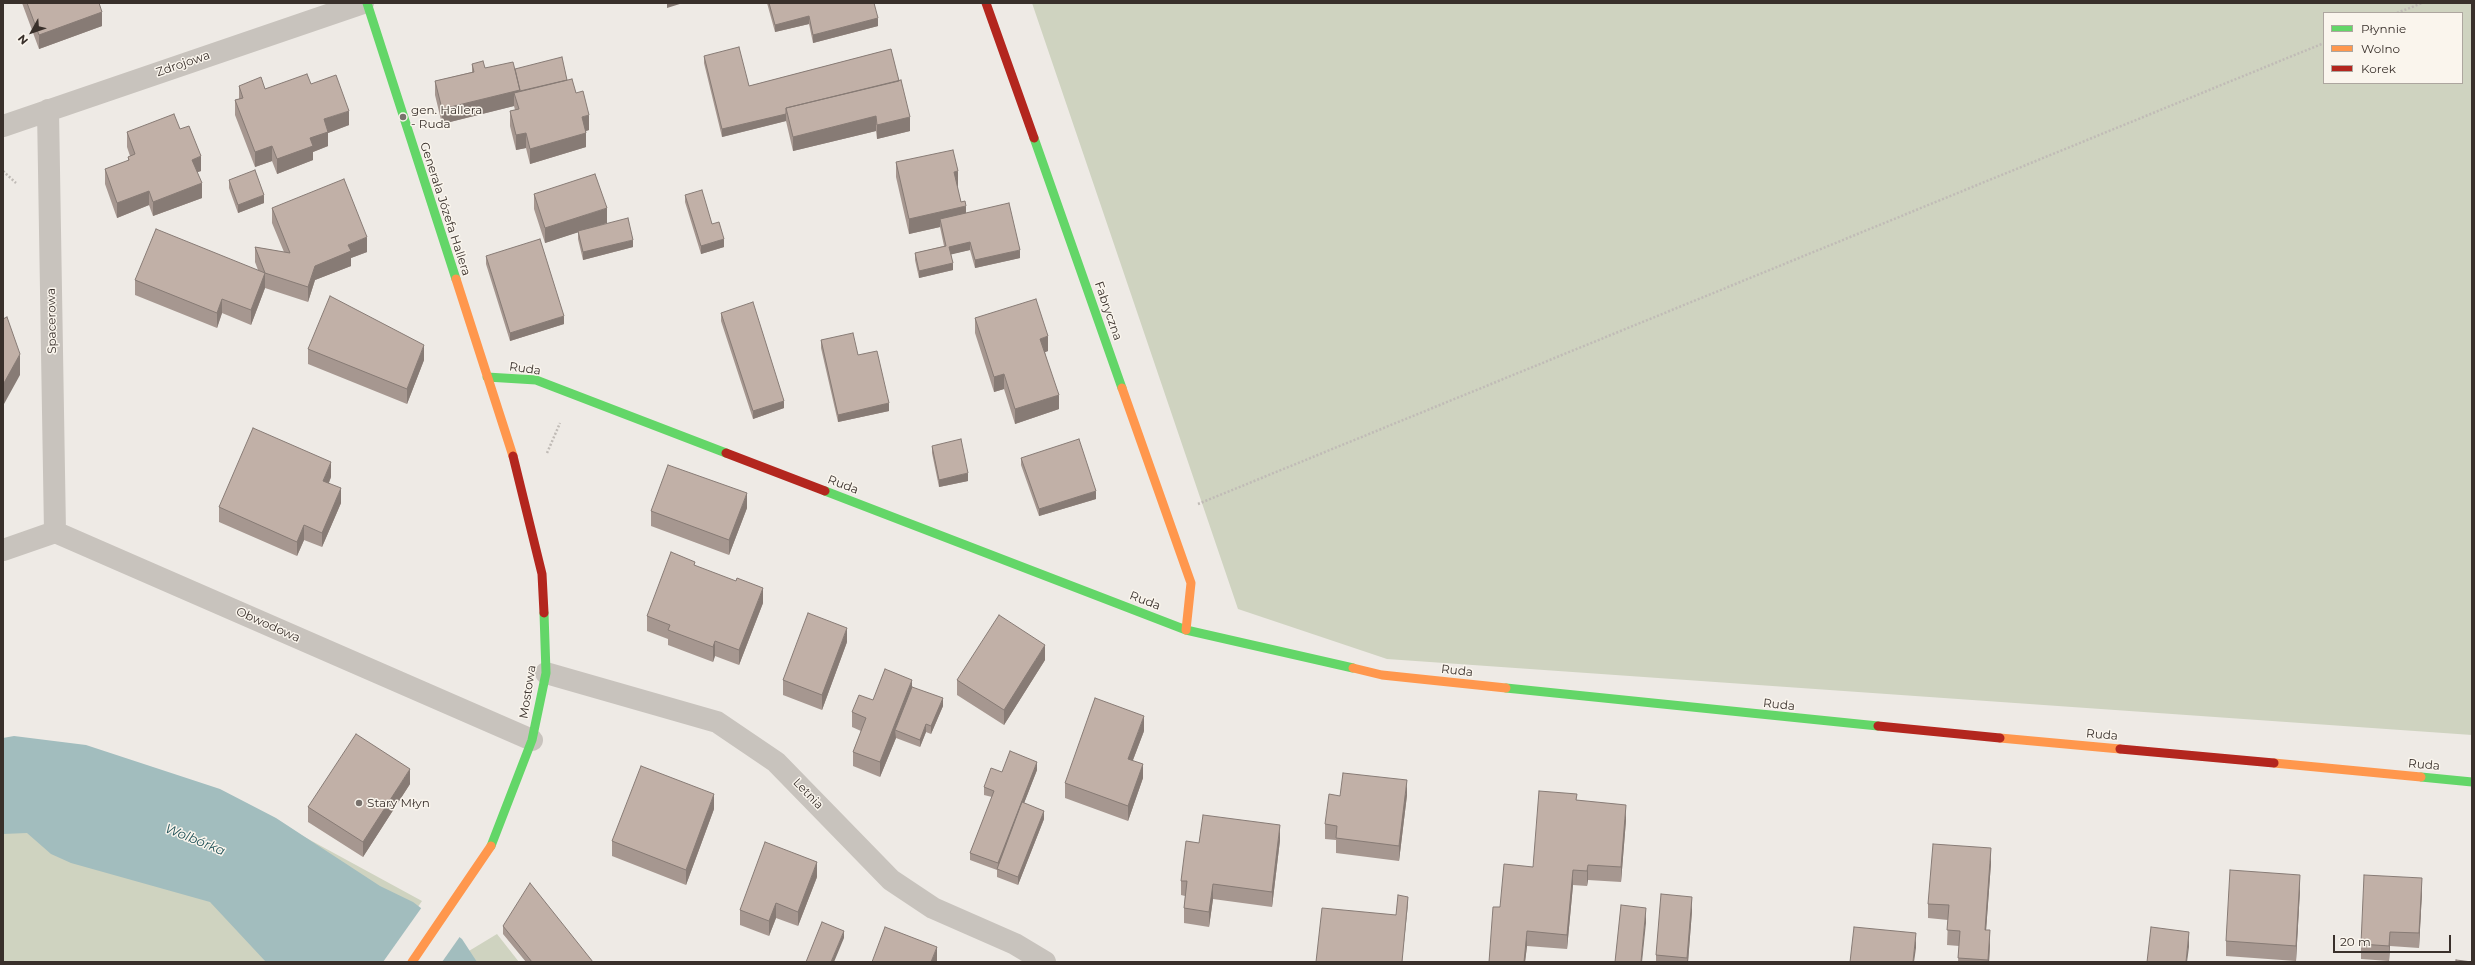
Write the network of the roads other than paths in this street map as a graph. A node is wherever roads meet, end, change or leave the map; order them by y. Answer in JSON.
{"nodes":[{"id":1,"x":364,"y":3,"type":"edge"},
{"id":2,"x":367,"y":3,"type":"edge"},
{"id":3,"x":986,"y":3,"type":"edge"},
{"id":4,"x":48,"y":110,"type":"junction"},
{"id":5,"x":3,"y":126,"type":"edge"},
{"id":6,"x":487,"y":377,"type":"junction"},
{"id":7,"x":55,"y":532,"type":"junction"},
{"id":8,"x":3,"y":550,"type":"edge"},
{"id":9,"x":1186,"y":630,"type":"junction"},
{"id":10,"x":546,"y":674,"type":"junction"},
{"id":11,"x":532,"y":740,"type":"junction"},
{"id":12,"x":2472,"y":782,"type":"edge"},
{"id":13,"x":412,"y":962,"type":"edge"},
{"id":14,"x":1045,"y":962,"type":"edge"}],
"edges":[{"from":1,"to":4,"type":"street","name":"Zdrojowa"},
{"from":2,"to":6,"type":"street","name":"Generała Józefa Hallera"},
{"from":3,"to":9,"type":"street","name":"Fabryczna"},
{"from":4,"to":5,"type":"street","name":"Zdrojowa"},
{"from":4,"to":7,"type":"street","name":"Spacerowa"},
{"from":6,"to":9,"type":"street","name":"Ruda"},
{"from":6,"to":10,"type":"street","name":"Mostowa"},
{"from":7,"to":8,"type":"street"},
{"from":7,"to":11,"type":"street","name":"Obwodowa"},
{"from":9,"to":12,"type":"street","name":"Ruda"},
{"from":10,"to":11,"type":"street","name":"Mostowa"},
{"from":10,"to":14,"type":"street","name":"Letnia"},
{"from":11,"to":13,"type":"street","name":"Mostowa"}]}
